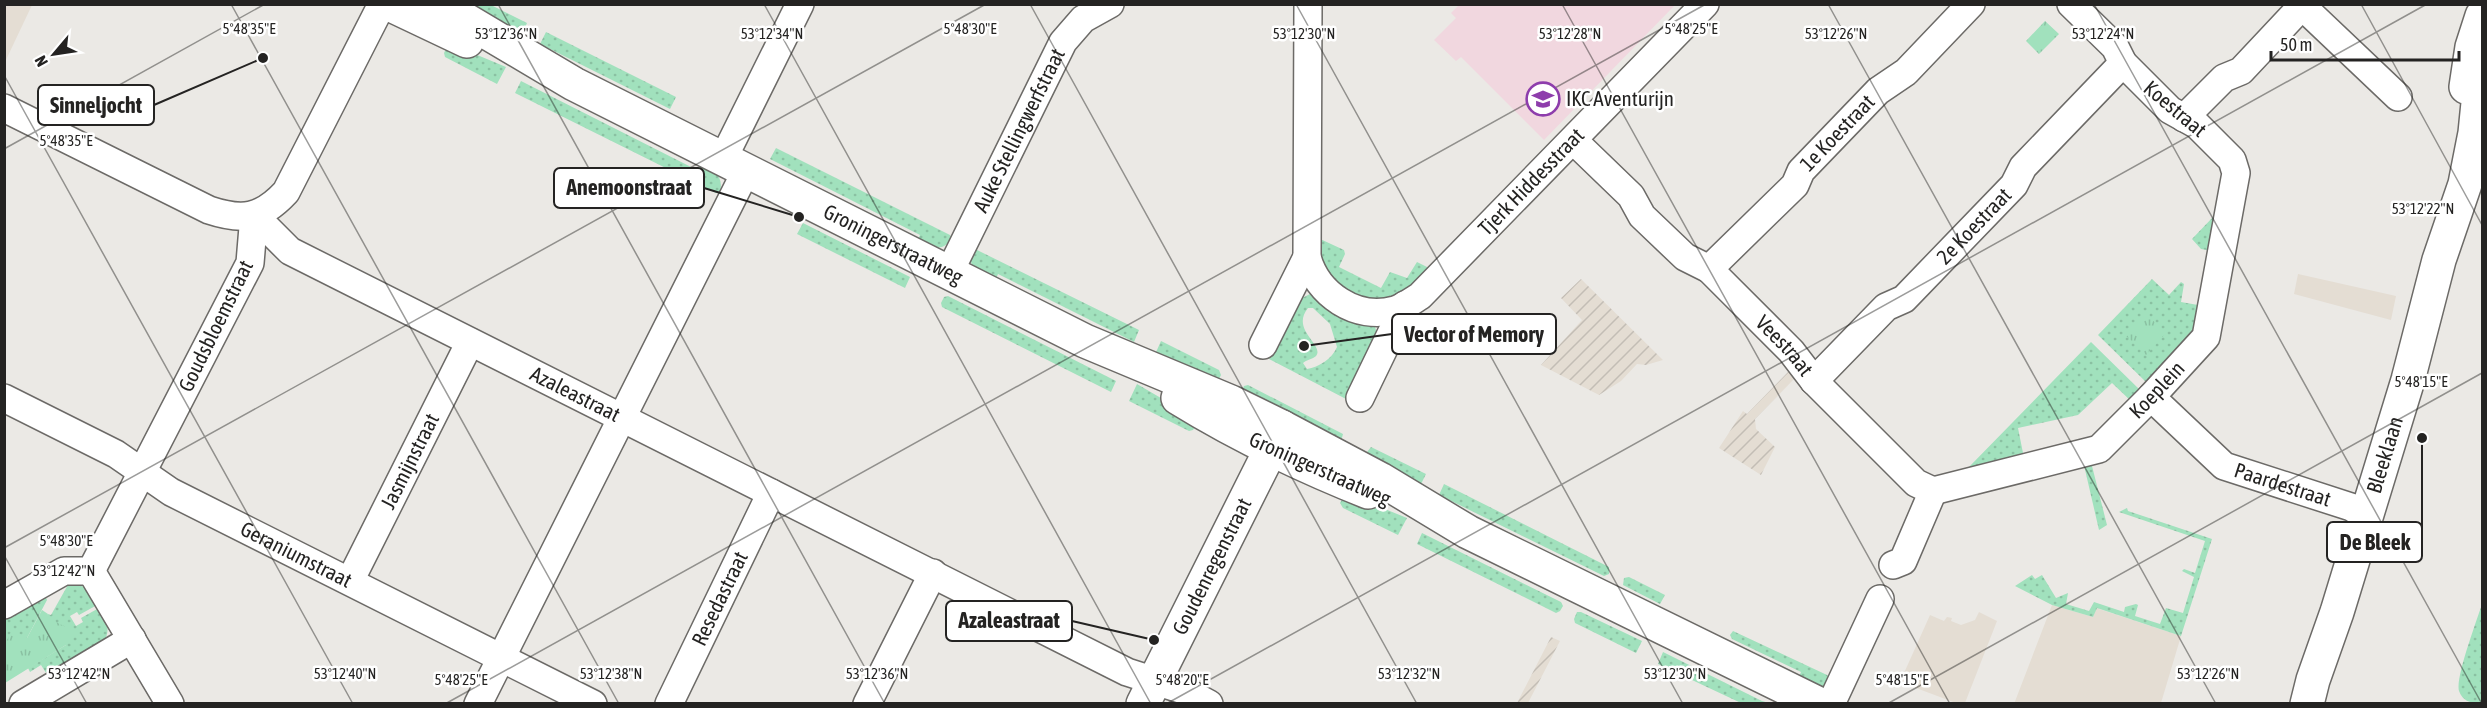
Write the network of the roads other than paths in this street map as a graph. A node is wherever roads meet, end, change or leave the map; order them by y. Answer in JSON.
{"nodes":[{"id":1,"x":382,"y":4,"type":"edge"},
{"id":2,"x":389,"y":4,"type":"edge"},
{"id":3,"x":439,"y":4,"type":"edge"},
{"id":4,"x":800,"y":4,"type":"edge"},
{"id":5,"x":1110,"y":4,"type":"edge"},
{"id":6,"x":1308,"y":4,"type":"edge"},
{"id":7,"x":1705,"y":4,"type":"edge"},
{"id":8,"x":1971,"y":4,"type":"edge"},
{"id":9,"x":2071,"y":4,"type":"edge"},
{"id":10,"x":2301,"y":5,"type":"edge"},
{"id":11,"x":2482,"y":16,"type":"edge"},
{"id":12,"x":2123,"y":63,"type":"junction"},
{"id":13,"x":2482,"y":63,"type":"edge"},
{"id":14,"x":574,"y":84,"type":"junction"},
{"id":15,"x":2398,"y":96,"type":"dead end"},
{"id":16,"x":4,"y":108,"type":"edge"},
{"id":17,"x":2184,"y":118,"type":"junction"},
{"id":18,"x":1574,"y":141,"type":"junction"},
{"id":19,"x":2232,"y":160,"type":"joint"},
{"id":20,"x":2469,"y":160,"type":"edge"},
{"id":21,"x":734,"y":165,"type":"junction"},
{"id":22,"x":254,"y":215,"type":"junction"},
{"id":23,"x":1307,"y":256,"type":"junction"},
{"id":24,"x":1709,"y":269,"type":"junction"},
{"id":25,"x":949,"y":273,"type":"junction"},
{"id":26,"x":1406,"y":305,"type":"junction"},
{"id":27,"x":470,"y":342,"type":"junction"},
{"id":28,"x":1263,"y":345,"type":"dead end"},
{"id":29,"x":1814,"y":381,"type":"junction"},
{"id":30,"x":2151,"y":397,"type":"junction"},
{"id":31,"x":4,"y":398,"type":"edge"},
{"id":32,"x":1360,"y":398,"type":"dead end"},
{"id":33,"x":622,"y":417,"type":"junction"},
{"id":34,"x":1277,"y":438,"type":"junction"},
{"id":35,"x":143,"y":473,"type":"junction"},
{"id":36,"x":1933,"y":491,"type":"junction"},
{"id":37,"x":771,"y":493,"type":"junction"},
{"id":38,"x":2367,"y":516,"type":"junction"},
{"id":39,"x":1893,"y":566,"type":"dead end"},
{"id":40,"x":91,"y":571,"type":"junction"},
{"id":41,"x":933,"y":573,"type":"junction"},
{"id":42,"x":350,"y":581,"type":"junction"},
{"id":43,"x":1880,"y":599,"type":"dead end"},
{"id":44,"x":4,"y":605,"type":"edge"},
{"id":45,"x":132,"y":639,"type":"junction"},
{"id":46,"x":501,"y":658,"type":"junction"},
{"id":47,"x":1149,"y":692,"type":"edge"},
{"id":48,"x":2307,"y":696,"type":"edge"},
{"id":49,"x":23,"y":704,"type":"edge"},
{"id":50,"x":170,"y":704,"type":"edge"},
{"id":51,"x":478,"y":704,"type":"edge"},
{"id":52,"x":593,"y":704,"type":"edge"},
{"id":53,"x":669,"y":704,"type":"edge"},
{"id":54,"x":867,"y":704,"type":"edge"},
{"id":55,"x":1209,"y":704,"type":"edge"},
{"id":56,"x":1818,"y":704,"type":"edge"},
{"id":57,"x":1831,"y":704,"type":"edge"}],
"edges":[{"from":1,"to":22,"type":"street"},
{"from":2,"to":14,"type":"main road","name":"Groningerstraatweg"},
{"from":3,"to":14,"type":"main road","name":"Groningerstraatweg"},
{"from":4,"to":21,"type":"street"},
{"from":5,"to":25,"type":"street","name":"Auke Stellingwerfstraat"},
{"from":6,"to":23,"type":"street"},
{"from":7,"to":18,"type":"street","name":"Tjerk Hiddesstraat"},
{"from":8,"to":24,"type":"street","name":"1e Koestraat"},
{"from":9,"to":12,"type":"street","name":"Koestraat"},
{"from":10,"to":15,"type":"street"},
{"from":10,"to":17,"type":"street"},
{"from":11,"to":20,"type":"main road","name":"Bleeklaan"},
{"from":12,"to":17,"type":"street","name":"Koestraat"},
{"from":12,"to":29,"type":"street","name":"2e Koestraat"},
{"from":13,"to":20,"type":"main road","name":"Bleeklaan"},
{"from":14,"to":21,"type":"main road","name":"Groningerstraatweg"},
{"from":16,"to":22,"type":"street"},
{"from":17,"to":19,"type":"street","name":"Koestraat"},
{"from":18,"to":24,"type":"street","name":"Veestraat"},
{"from":18,"to":26,"type":"street","name":"Tjerk Hiddesstraat"},
{"from":19,"to":30,"type":"street","name":"Koeplein"},
{"from":20,"to":38,"type":"main road","name":"Bleeklaan"},
{"from":21,"to":25,"type":"main road","name":"Groningerstraatweg"},
{"from":21,"to":33,"type":"street"},
{"from":22,"to":27,"type":"street","name":"Azaleastraat"},
{"from":22,"to":35,"type":"street","name":"Goudsbloemstraat"},
{"from":23,"to":26,"type":"street"},
{"from":23,"to":28,"type":"street"},
{"from":24,"to":29,"type":"street","name":"Veestraat"},
{"from":25,"to":34,"type":"main road","name":"Groningerstraatweg"},
{"from":26,"to":32,"type":"street"},
{"from":27,"to":33,"type":"street","name":"Azaleastraat"},
{"from":27,"to":42,"type":"street","name":"Jasmijnstraat"},
{"from":29,"to":36,"type":"street","name":"Veestraat"},
{"from":30,"to":36,"type":"street","name":"Koeplein"},
{"from":30,"to":38,"type":"street","name":"Paardestraat"},
{"from":31,"to":35,"type":"street","name":"Geraniumstraat"},
{"from":33,"to":37,"type":"street","name":"Azaleastraat"},
{"from":33,"to":46,"type":"street"},
{"from":34,"to":47,"type":"main road","name":"Goudenregenstraat"},
{"from":34,"to":56,"type":"main road","name":"Groningerstraatweg"},
{"from":35,"to":40,"type":"street","name":"Goudsbloemstraat"},
{"from":35,"to":42,"type":"street","name":"Geraniumstraat"},
{"from":36,"to":39,"type":"street"},
{"from":37,"to":41,"type":"street","name":"Azaleastraat"},
{"from":37,"to":53,"type":"street","name":"Resedastraat"},
{"from":38,"to":48,"type":"main road","name":"Bleeklaan"},
{"from":40,"to":44,"type":"street"},
{"from":40,"to":45,"type":"street"},
{"from":41,"to":47,"type":"street","name":"Azaleastraat"},
{"from":41,"to":54,"type":"street"},
{"from":42,"to":46,"type":"street","name":"Geraniumstraat"},
{"from":43,"to":57,"type":"street"},
{"from":45,"to":49,"type":"street"},
{"from":45,"to":50,"type":"street"},
{"from":46,"to":51,"type":"street"},
{"from":46,"to":52,"type":"street","name":"Geraniumstraat"},
{"from":47,"to":55,"type":"street","name":"Azaleastraat"}]}
